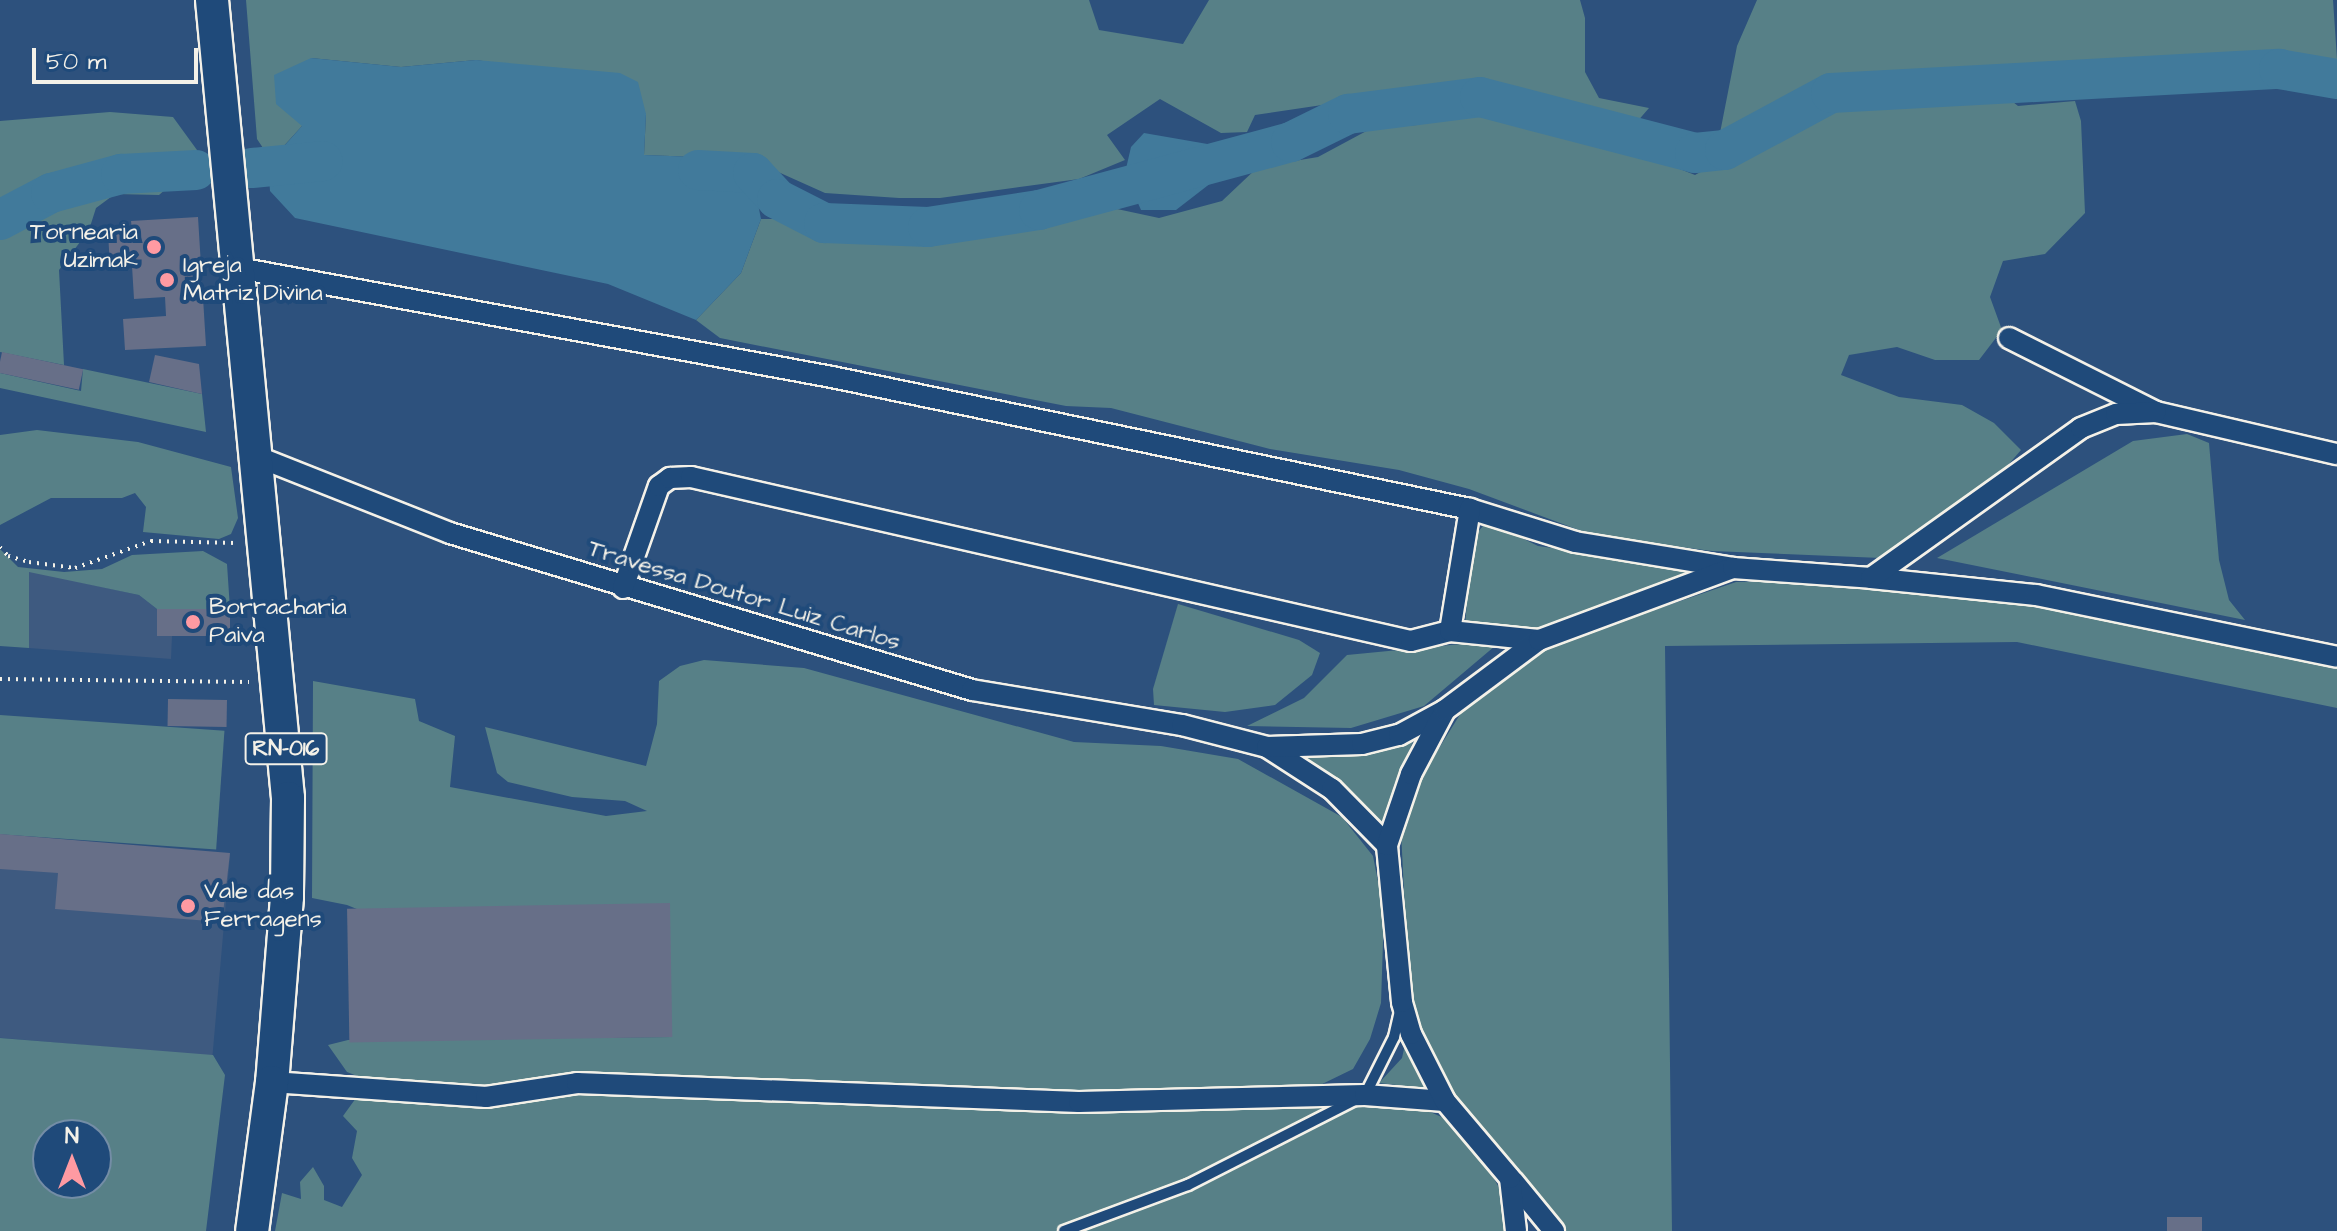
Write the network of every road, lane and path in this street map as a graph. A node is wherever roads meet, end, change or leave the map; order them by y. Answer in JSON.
{"nodes":[{"id":1,"x":212,"y":0,"type":"edge"},
{"id":2,"x":238,"y":268,"type":"junction"},
{"id":3,"x":2009,"y":338,"type":"dead end"},
{"id":4,"x":2156,"y":412,"type":"junction"},
{"id":5,"x":2337,"y":454,"type":"edge"},
{"id":6,"x":258,"y":457,"type":"junction"},
{"id":7,"x":1470,"y":509,"type":"junction"},
{"id":8,"x":267,"y":544,"type":"junction"},
{"id":9,"x":0,"y":547,"type":"edge"},
{"id":10,"x":1733,"y":568,"type":"junction"},
{"id":11,"x":1871,"y":578,"type":"junction"},
{"id":12,"x":623,"y":588,"type":"junction"},
{"id":13,"x":1450,"y":631,"type":"junction"},
{"id":14,"x":1539,"y":640,"type":"junction"},
{"id":15,"x":2337,"y":657,"type":"edge"},
{"id":16,"x":0,"y":679,"type":"edge"},
{"id":17,"x":280,"y":682,"type":"junction"},
{"id":18,"x":1445,"y":710,"type":"junction"},
{"id":19,"x":1267,"y":747,"type":"junction"},
{"id":20,"x":1387,"y":845,"type":"junction"},
{"id":21,"x":1402,"y":1002,"type":"junction"},
{"id":22,"x":272,"y":1082,"type":"junction"},
{"id":23,"x":1365,"y":1095,"type":"junction"},
{"id":24,"x":1445,"y":1101,"type":"junction"},
{"id":25,"x":1510,"y":1178,"type":"junction"},
{"id":26,"x":252,"y":1231,"type":"edge"},
{"id":27,"x":1064,"y":1231,"type":"edge"},
{"id":28,"x":1516,"y":1231,"type":"edge"},
{"id":29,"x":1554,"y":1231,"type":"edge"}],
"edges":[{"from":1,"to":2,"type":"main road","number":"RN-016"},
{"from":2,"to":6,"type":"main road","number":"RN-016"},
{"from":2,"to":7,"type":"street"},
{"from":3,"to":4,"type":"street"},
{"from":4,"to":5,"type":"street"},
{"from":4,"to":11,"type":"street"},
{"from":6,"to":8,"type":"main road","number":"RN-016"},
{"from":6,"to":12,"type":"street","name":"Travessa Doutor Luiz Carlos"},
{"from":7,"to":10,"type":"street"},
{"from":7,"to":13,"type":"street"},
{"from":8,"to":9,"type":"path"},
{"from":8,"to":17,"type":"main road","number":"RN-016"},
{"from":10,"to":11,"type":"street"},
{"from":10,"to":14,"type":"street"},
{"from":11,"to":15,"type":"street"},
{"from":12,"to":13,"type":"street"},
{"from":12,"to":19,"type":"street","name":"Travessa Doutor Luiz Carlos"},
{"from":13,"to":14,"type":"street"},
{"from":14,"to":18,"type":"street"},
{"from":16,"to":17,"type":"path"},
{"from":17,"to":22,"type":"main road","number":"RN-016"},
{"from":18,"to":19,"type":"street"},
{"from":18,"to":20,"type":"street"},
{"from":19,"to":20,"type":"street"},
{"from":20,"to":21,"type":"street"},
{"from":21,"to":23,"type":"lane"},
{"from":21,"to":24,"type":"street"},
{"from":22,"to":23,"type":"street"},
{"from":22,"to":26,"type":"main road","number":"RN-016"},
{"from":23,"to":24,"type":"street"},
{"from":23,"to":27,"type":"lane"},
{"from":24,"to":25,"type":"street"},
{"from":25,"to":28,"type":"street"},
{"from":25,"to":29,"type":"street"}]}
